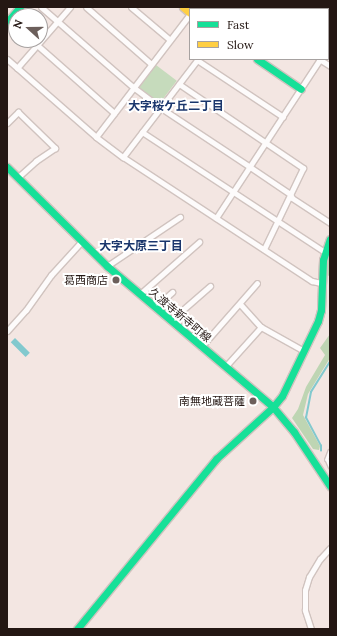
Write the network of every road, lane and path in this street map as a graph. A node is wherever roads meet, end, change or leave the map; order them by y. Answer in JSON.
{"nodes":[{"id":1,"x":20,"y":7,"type":"edge"},
{"id":2,"x":41,"y":7,"type":"edge"},
{"id":3,"x":70,"y":7,"type":"edge"},
{"id":4,"x":86,"y":7,"type":"edge"},
{"id":5,"x":131,"y":7,"type":"edge"},
{"id":6,"x":189,"y":14,"type":"edge"},
{"id":7,"x":57,"y":21,"type":"junction"},
{"id":8,"x":7,"y":22,"type":"edge"},
{"id":9,"x":48,"y":32,"type":"edge"},
{"id":10,"x":170,"y":40,"type":"junction"},
{"id":11,"x":34,"y":48,"type":"edge"},
{"id":12,"x":40,"y":48,"type":"edge"},
{"id":13,"x":7,"y":58,"type":"edge"},
{"id":14,"x":196,"y":60,"type":"edge"},
{"id":15,"x":198,"y":60,"type":"edge"},
{"id":16,"x":259,"y":60,"type":"edge"},
{"id":17,"x":319,"y":60,"type":"edge"},
{"id":18,"x":321,"y":60,"type":"edge"},
{"id":19,"x":151,"y":64,"type":"junction"},
{"id":20,"x":330,"y":66,"type":"edge"},
{"id":21,"x":17,"y":68,"type":"junction"},
{"id":22,"x":179,"y":84,"type":"junction"},
{"id":23,"x":133,"y":87,"type":"junction"},
{"id":24,"x":301,"y":88,"type":"junction"},
{"id":25,"x":160,"y":108,"type":"junction"},
{"id":26,"x":114,"y":112,"type":"junction"},
{"id":27,"x":283,"y":117,"type":"junction"},
{"id":28,"x":7,"y":123,"type":"edge"},
{"id":29,"x":142,"y":132,"type":"junction"},
{"id":30,"x":96,"y":137,"type":"junction"},
{"id":31,"x":266,"y":142,"type":"junction"},
{"id":32,"x":123,"y":157,"type":"junction"},
{"id":33,"x":250,"y":167,"type":"junction"},
{"id":34,"x":7,"y":168,"type":"edge"},
{"id":35,"x":17,"y":178,"type":"junction"},
{"id":36,"x":233,"y":192,"type":"junction"},
{"id":37,"x":290,"y":194,"type":"junction"},
{"id":38,"x":180,"y":217,"type":"dead end"},
{"id":39,"x":216,"y":218,"type":"junction"},
{"id":40,"x":277,"y":222,"type":"junction"},
{"id":41,"x":330,"y":223,"type":"edge"},
{"id":42,"x":330,"y":239,"type":"edge"},
{"id":43,"x":81,"y":242,"type":"junction"},
{"id":44,"x":199,"y":242,"type":"dead end"},
{"id":45,"x":264,"y":249,"type":"junction"},
{"id":46,"x":325,"y":252,"type":"junction"},
{"id":47,"x":107,"y":266,"type":"junction"},
{"id":48,"x":321,"y":283,"type":"junction"},
{"id":49,"x":257,"y":284,"type":"dead end"},
{"id":50,"x":210,"y":286,"type":"dead end"},
{"id":51,"x":172,"y":292,"type":"dead end"},
{"id":52,"x":140,"y":294,"type":"junction"},
{"id":53,"x":240,"y":304,"type":"junction"},
{"id":54,"x":155,"y":307,"type":"junction"},
{"id":55,"x":171,"y":320,"type":"junction"},
{"id":56,"x":261,"y":327,"type":"junction"},
{"id":57,"x":7,"y":331,"type":"edge"},
{"id":58,"x":201,"y":347,"type":"junction"},
{"id":59,"x":304,"y":351,"type":"junction"},
{"id":60,"x":225,"y":367,"type":"junction"},
{"id":61,"x":273,"y":407,"type":"junction"},
{"id":62,"x":330,"y":451,"type":"edge"},
{"id":63,"x":330,"y":466,"type":"edge"},
{"id":64,"x":330,"y":486,"type":"edge"},
{"id":65,"x":330,"y":548,"type":"edge"},
{"id":66,"x":77,"y":629,"type":"edge"},
{"id":67,"x":311,"y":629,"type":"edge"}],
"edges":[{"from":1,"to":8,"type":"street"},
{"from":2,"to":7,"type":"street"},
{"from":3,"to":7,"type":"street"},
{"from":4,"to":19,"type":"street"},
{"from":5,"to":10,"type":"street"},
{"from":6,"to":10,"type":"street"},
{"from":7,"to":9,"type":"street"},
{"from":7,"to":23,"type":"street"},
{"from":10,"to":19,"type":"street"},
{"from":11,"to":21,"type":"street"},
{"from":12,"to":26,"type":"street"},
{"from":13,"to":21,"type":"street"},
{"from":14,"to":22,"type":"street"},
{"from":15,"to":27,"type":"street"},
{"from":16,"to":24,"type":"street"},
{"from":17,"to":24,"type":"street"},
{"from":18,"to":20,"type":"street"},
{"from":19,"to":23,"type":"street"},
{"from":21,"to":30,"type":"street"},
{"from":22,"to":25,"type":"street"},
{"from":22,"to":31,"type":"street"},
{"from":23,"to":25,"type":"street"},
{"from":23,"to":26,"type":"street"},
{"from":24,"to":27,"type":"street"},
{"from":25,"to":29,"type":"street"},
{"from":25,"to":33,"type":"street"},
{"from":26,"to":30,"type":"street"},
{"from":27,"to":31,"type":"street"},
{"from":28,"to":35,"type":"street"},
{"from":29,"to":32,"type":"street"},
{"from":29,"to":36,"type":"street"},
{"from":30,"to":32,"type":"street"},
{"from":31,"to":33,"type":"street"},
{"from":31,"to":37,"type":"street"},
{"from":32,"to":39,"type":"street"},
{"from":33,"to":36,"type":"street"},
{"from":33,"to":37,"type":"street"},
{"from":34,"to":35,"type":"street","name":"久渡寺新寺町線"},
{"from":35,"to":43,"type":"street","name":"久渡寺新寺町線"},
{"from":36,"to":39,"type":"street"},
{"from":36,"to":40,"type":"street"},
{"from":37,"to":40,"type":"street"},
{"from":37,"to":41,"type":"street"},
{"from":38,"to":47,"type":"street"},
{"from":39,"to":45,"type":"street"},
{"from":40,"to":45,"type":"street"},
{"from":40,"to":46,"type":"street"},
{"from":42,"to":46,"type":"street"},
{"from":43,"to":47,"type":"street","name":"久渡寺新寺町線"},
{"from":43,"to":57,"type":"street"},
{"from":44,"to":52,"type":"street"},
{"from":45,"to":48,"type":"street"},
{"from":46,"to":48,"type":"street"},
{"from":47,"to":52,"type":"street","name":"久渡寺新寺町線"},
{"from":48,"to":59,"type":"street"},
{"from":49,"to":53,"type":"street"},
{"from":50,"to":55,"type":"street"},
{"from":51,"to":54,"type":"street"},
{"from":52,"to":54,"type":"street","name":"久渡寺新寺町線"},
{"from":53,"to":56,"type":"street"},
{"from":53,"to":58,"type":"street"},
{"from":54,"to":55,"type":"street","name":"久渡寺新寺町線"},
{"from":55,"to":58,"type":"street","name":"久渡寺新寺町線"},
{"from":56,"to":59,"type":"street"},
{"from":56,"to":60,"type":"street"},
{"from":58,"to":60,"type":"street","name":"久渡寺新寺町線"},
{"from":59,"to":61,"type":"street"},
{"from":60,"to":61,"type":"street","name":"久渡寺新寺町線"},
{"from":61,"to":64,"type":"street","name":"久渡寺新寺町線"},
{"from":61,"to":66,"type":"street"},
{"from":62,"to":63,"type":"lane"},
{"from":65,"to":67,"type":"street"}]}
